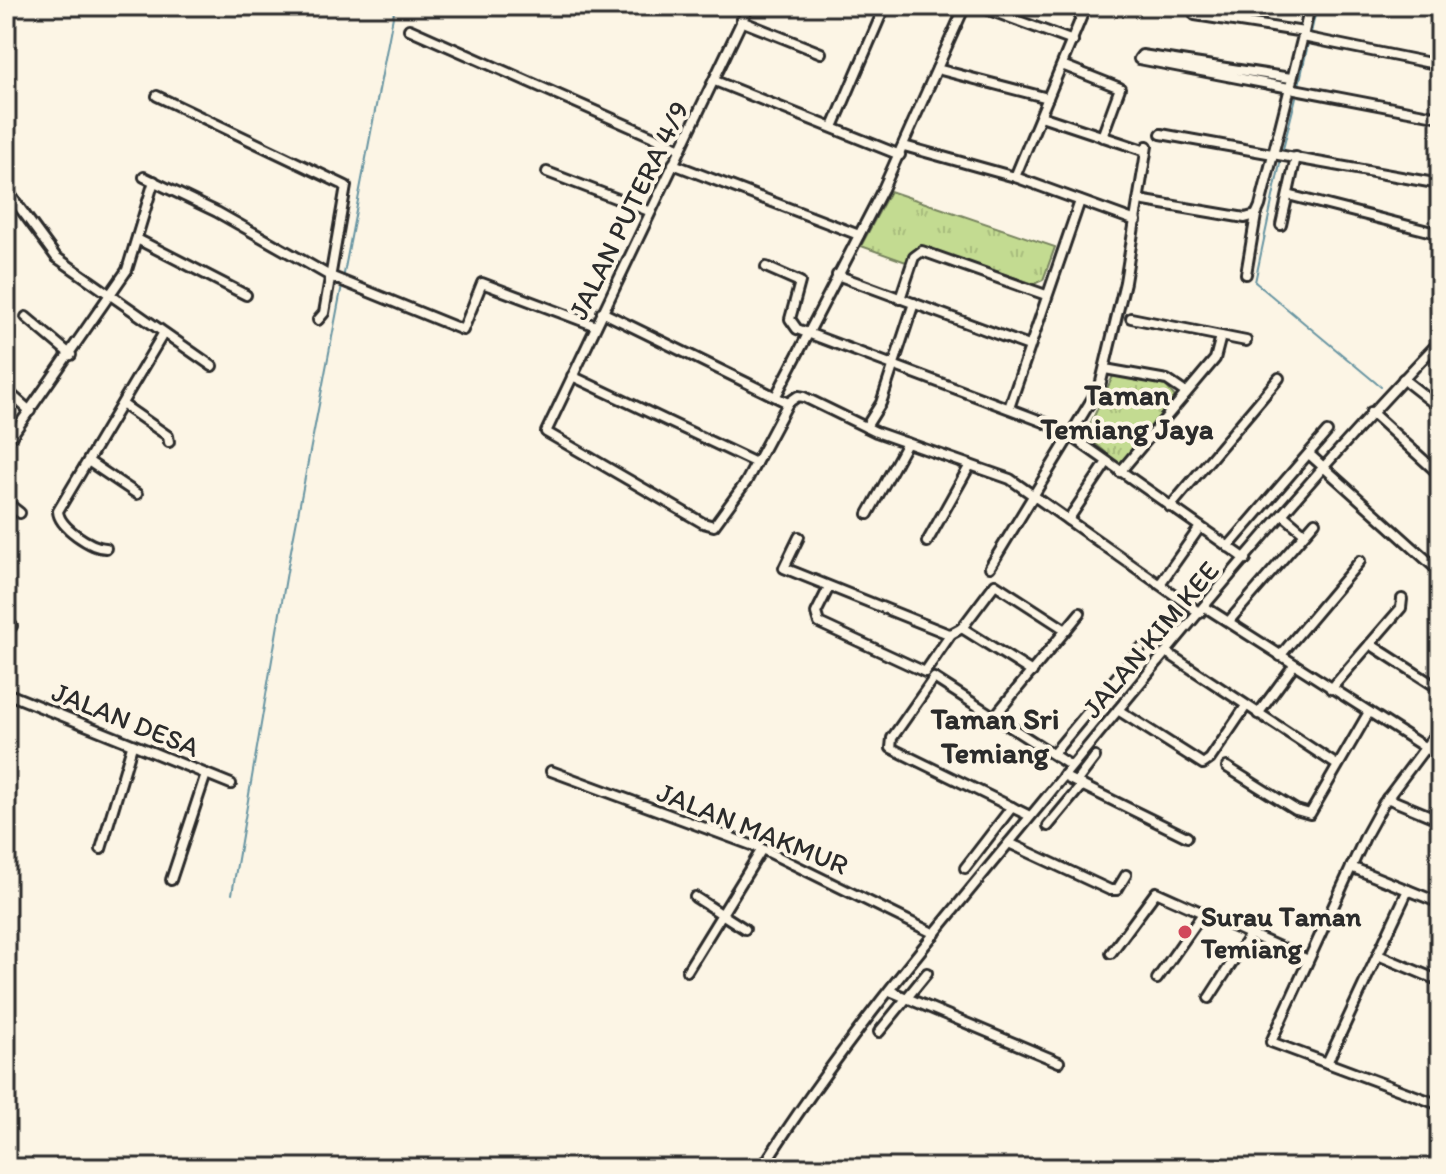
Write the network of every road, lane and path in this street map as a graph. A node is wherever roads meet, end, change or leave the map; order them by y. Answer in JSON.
{"nodes":[{"id":1,"x":749,"y":6,"type":"edge"},
{"id":2,"x":885,"y":6,"type":"edge"},
{"id":3,"x":965,"y":6,"type":"edge"},
{"id":4,"x":978,"y":6,"type":"edge"},
{"id":5,"x":1086,"y":6,"type":"edge"},
{"id":6,"x":1310,"y":6,"type":"edge"},
{"id":7,"x":1195,"y":15,"type":"dead end"},
{"id":8,"x":741,"y":21,"type":"junction"},
{"id":9,"x":409,"y":29,"type":"dead end"},
{"id":10,"x":1307,"y":37,"type":"junction"},
{"id":11,"x":1073,"y":41,"type":"junction"},
{"id":12,"x":821,"y":53,"type":"dead end"},
{"id":13,"x":1062,"y":65,"type":"junction"},
{"id":14,"x":1440,"y":65,"type":"edge"},
{"id":15,"x":937,"y":69,"type":"junction"},
{"id":16,"x":715,"y":81,"type":"junction"},
{"id":17,"x":1295,"y":86,"type":"junction"},
{"id":18,"x":157,"y":96,"type":"dead end"},
{"id":19,"x":1048,"y":98,"type":"junction"},
{"id":20,"x":1041,"y":116,"type":"junction"},
{"id":21,"x":1440,"y":117,"type":"edge"},
{"id":22,"x":833,"y":127,"type":"junction"},
{"id":23,"x":1161,"y":134,"type":"dead end"},
{"id":24,"x":1102,"y":137,"type":"junction"},
{"id":25,"x":681,"y":149,"type":"junction"},
{"id":26,"x":902,"y":150,"type":"junction"},
{"id":27,"x":1285,"y":155,"type":"junction"},
{"id":28,"x":673,"y":164,"type":"junction"},
{"id":29,"x":547,"y":172,"type":"dead end"},
{"id":30,"x":144,"y":177,"type":"dead end"},
{"id":31,"x":1015,"y":177,"type":"junction"},
{"id":32,"x":154,"y":181,"type":"junction"},
{"id":33,"x":1440,"y":184,"type":"edge"},
{"id":34,"x":6,"y":189,"type":"edge"},
{"id":35,"x":1288,"y":195,"type":"junction"},
{"id":36,"x":1139,"y":200,"type":"junction"},
{"id":37,"x":1080,"y":201,"type":"junction"},
{"id":38,"x":649,"y":211,"type":"junction"},
{"id":39,"x":1256,"y":215,"type":"junction"},
{"id":40,"x":1136,"y":221,"type":"junction"},
{"id":41,"x":1281,"y":225,"type":"dead end"},
{"id":42,"x":1440,"y":234,"type":"edge"},
{"id":43,"x":859,"y":235,"type":"junction"},
{"id":44,"x":137,"y":239,"type":"junction"},
{"id":45,"x":766,"y":267,"type":"dead end"},
{"id":46,"x":1246,"y":274,"type":"dead end"},
{"id":47,"x":837,"y":275,"type":"junction"},
{"id":48,"x":330,"y":276,"type":"junction"},
{"id":49,"x":107,"y":295,"type":"junction"},
{"id":50,"x":246,"y":295,"type":"dead end"},
{"id":51,"x":1046,"y":295,"type":"junction"},
{"id":52,"x":900,"y":299,"type":"junction"},
{"id":53,"x":914,"y":303,"type":"junction"},
{"id":54,"x":602,"y":312,"type":"junction"},
{"id":55,"x":26,"y":317,"type":"dead end"},
{"id":56,"x":1131,"y":318,"type":"dead end"},
{"id":57,"x":318,"y":320,"type":"dead end"},
{"id":58,"x":596,"y":326,"type":"junction"},
{"id":59,"x":807,"y":333,"type":"junction"},
{"id":60,"x":163,"y":334,"type":"junction"},
{"id":61,"x":1221,"y":336,"type":"junction"},
{"id":62,"x":1246,"y":341,"type":"dead end"},
{"id":63,"x":1440,"y":341,"type":"edge"},
{"id":64,"x":1029,"y":346,"type":"junction"},
{"id":65,"x":71,"y":355,"type":"junction"},
{"id":66,"x":894,"y":364,"type":"junction"},
{"id":67,"x":212,"y":366,"type":"dead end"},
{"id":68,"x":1105,"y":369,"type":"junction"},
{"id":69,"x":572,"y":376,"type":"junction"},
{"id":70,"x":1279,"y":378,"type":"dead end"},
{"id":71,"x":1403,"y":379,"type":"junction"},
{"id":72,"x":6,"y":390,"type":"edge"},
{"id":73,"x":778,"y":392,"type":"dead end"},
{"id":74,"x":1186,"y":393,"type":"junction"},
{"id":75,"x":1440,"y":396,"type":"edge"},
{"id":76,"x":791,"y":401,"type":"junction"},
{"id":77,"x":122,"y":404,"type":"junction"},
{"id":78,"x":1436,"y":406,"type":"edge"},
{"id":79,"x":1009,"y":408,"type":"junction"},
{"id":80,"x":30,"y":411,"type":"junction"},
{"id":81,"x":1371,"y":412,"type":"junction"},
{"id":82,"x":866,"y":427,"type":"junction"},
{"id":83,"x":1327,"y":432,"type":"dead end"},
{"id":84,"x":1071,"y":436,"type":"junction"},
{"id":85,"x":169,"y":442,"type":"dead end"},
{"id":86,"x":907,"y":443,"type":"junction"},
{"id":87,"x":6,"y":444,"type":"edge"},
{"id":88,"x":1309,"y":454,"type":"junction"},
{"id":89,"x":88,"y":461,"type":"junction"},
{"id":90,"x":1107,"y":462,"type":"junction"},
{"id":91,"x":756,"y":463,"type":"junction"},
{"id":92,"x":970,"y":465,"type":"junction"},
{"id":93,"x":1324,"y":467,"type":"junction"},
{"id":94,"x":1120,"y":472,"type":"junction"},
{"id":95,"x":1440,"y":475,"type":"edge"},
{"id":96,"x":137,"y":494,"type":"dead end"},
{"id":97,"x":1035,"y":496,"type":"junction"},
{"id":98,"x":6,"y":502,"type":"edge"},
{"id":99,"x":1170,"y":507,"type":"junction"},
{"id":100,"x":20,"y":513,"type":"dead end"},
{"id":101,"x":868,"y":514,"type":"dead end"},
{"id":102,"x":1283,"y":515,"type":"junction"},
{"id":103,"x":1068,"y":520,"type":"junction"},
{"id":104,"x":1315,"y":522,"type":"dead end"},
{"id":105,"x":1200,"y":527,"type":"junction"},
{"id":106,"x":1303,"y":532,"type":"junction"},
{"id":107,"x":799,"y":537,"type":"dead end"},
{"id":108,"x":927,"y":542,"type":"dead end"},
{"id":109,"x":1228,"y":547,"type":"junction"},
{"id":110,"x":106,"y":548,"type":"dead end"},
{"id":111,"x":1246,"y":559,"type":"junction"},
{"id":112,"x":1360,"y":561,"type":"dead end"},
{"id":113,"x":990,"y":567,"type":"dead end"},
{"id":114,"x":1440,"y":572,"type":"edge"},
{"id":115,"x":1160,"y":584,"type":"junction"},
{"id":116,"x":829,"y":587,"type":"junction"},
{"id":117,"x":1402,"y":599,"type":"dead end"},
{"id":118,"x":1203,"y":610,"type":"junction"},
{"id":119,"x":1080,"y":613,"type":"dead end"},
{"id":120,"x":1229,"y":621,"type":"junction"},
{"id":121,"x":962,"y":628,"type":"junction"},
{"id":122,"x":1066,"y":630,"type":"junction"},
{"id":123,"x":951,"y":634,"type":"junction"},
{"id":124,"x":1370,"y":644,"type":"junction"},
{"id":125,"x":1140,"y":649,"type":"dead end"},
{"id":126,"x":1166,"y":652,"type":"junction"},
{"id":127,"x":1280,"y":656,"type":"junction"},
{"id":128,"x":1294,"y":665,"type":"junction"},
{"id":129,"x":1032,"y":672,"type":"junction"},
{"id":130,"x":1331,"y":689,"type":"junction"},
{"id":131,"x":1440,"y":689,"type":"edge"},
{"id":132,"x":6,"y":693,"type":"edge"},
{"id":133,"x":1106,"y":693,"type":"junction"},
{"id":134,"x":1246,"y":706,"type":"junction"},
{"id":135,"x":1120,"y":707,"type":"junction"},
{"id":136,"x":1369,"y":712,"type":"junction"},
{"id":137,"x":1258,"y":714,"type":"junction"},
{"id":138,"x":994,"y":717,"type":"junction"},
{"id":139,"x":1440,"y":728,"type":"edge"},
{"id":140,"x":132,"y":746,"type":"junction"},
{"id":141,"x":1425,"y":747,"type":"junction"},
{"id":142,"x":1053,"y":754,"type":"junction"},
{"id":143,"x":1095,"y":757,"type":"dead end"},
{"id":144,"x":1440,"y":757,"type":"edge"},
{"id":145,"x":1337,"y":765,"type":"junction"},
{"id":146,"x":1071,"y":766,"type":"junction"},
{"id":147,"x":1227,"y":767,"type":"dead end"},
{"id":148,"x":551,"y":771,"type":"dead end"},
{"id":149,"x":206,"y":774,"type":"junction"},
{"id":150,"x":1063,"y":776,"type":"junction"},
{"id":151,"x":231,"y":784,"type":"dead end"},
{"id":152,"x":1079,"y":784,"type":"junction"},
{"id":153,"x":1387,"y":798,"type":"junction"},
{"id":154,"x":1012,"y":807,"type":"junction"},
{"id":155,"x":1030,"y":816,"type":"junction"},
{"id":156,"x":1440,"y":820,"type":"edge"},
{"id":157,"x":1048,"y":826,"type":"dead end"},
{"id":158,"x":1187,"y":837,"type":"dead end"},
{"id":159,"x":1009,"y":843,"type":"junction"},
{"id":160,"x":101,"y":849,"type":"dead end"},
{"id":161,"x":762,"y":849,"type":"junction"},
{"id":162,"x":1351,"y":867,"type":"junction"},
{"id":163,"x":965,"y":868,"type":"dead end"},
{"id":164,"x":1126,"y":875,"type":"dead end"},
{"id":165,"x":171,"y":880,"type":"dead end"},
{"id":166,"x":1408,"y":890,"type":"junction"},
{"id":167,"x":695,"y":897,"type":"dead end"},
{"id":168,"x":1440,"y":903,"type":"edge"},
{"id":169,"x":1204,"y":912,"type":"junction"},
{"id":170,"x":722,"y":914,"type":"junction"},
{"id":171,"x":745,"y":929,"type":"dead end"},
{"id":172,"x":1251,"y":933,"type":"junction"},
{"id":173,"x":935,"y":934,"type":"junction"},
{"id":174,"x":1111,"y":953,"type":"dead end"},
{"id":175,"x":1378,"y":955,"type":"junction"},
{"id":176,"x":1308,"y":960,"type":"junction"},
{"id":177,"x":687,"y":971,"type":"dead end"},
{"id":178,"x":927,"y":973,"type":"dead end"},
{"id":179,"x":1157,"y":979,"type":"dead end"},
{"id":180,"x":1440,"y":981,"type":"edge"},
{"id":181,"x":890,"y":991,"type":"junction"},
{"id":182,"x":907,"y":998,"type":"junction"},
{"id":183,"x":1209,"y":998,"type":"dead end"},
{"id":184,"x":879,"y":1032,"type":"dead end"},
{"id":185,"x":1059,"y":1062,"type":"dead end"},
{"id":186,"x":1327,"y":1063,"type":"junction"},
{"id":187,"x":1440,"y":1105,"type":"edge"},
{"id":188,"x":762,"y":1168,"type":"edge"}],
"edges":[{"from":1,"to":8,"type":"street","name":"JALAN PUTERA 4/9"},
{"from":2,"to":22,"type":"street"},
{"from":3,"to":15,"type":"street"},
{"from":4,"to":11,"type":"street"},
{"from":5,"to":11,"type":"street"},
{"from":6,"to":10,"type":"street"},
{"from":7,"to":10,"type":"street"},
{"from":8,"to":12,"type":"street"},
{"from":8,"to":16,"type":"street","name":"JALAN PUTERA 4/9"},
{"from":9,"to":25,"type":"street"},
{"from":10,"to":14,"type":"street"},
{"from":10,"to":17,"type":"street"},
{"from":11,"to":13,"type":"street"},
{"from":13,"to":19,"type":"street"},
{"from":13,"to":24,"type":"street"},
{"from":15,"to":19,"type":"street"},
{"from":15,"to":26,"type":"street"},
{"from":16,"to":22,"type":"street"},
{"from":16,"to":25,"type":"street","name":"JALAN PUTERA 4/9"},
{"from":17,"to":17,"type":"street"},
{"from":17,"to":21,"type":"street"},
{"from":17,"to":27,"type":"street"},
{"from":18,"to":48,"type":"street"},
{"from":19,"to":20,"type":"street"},
{"from":20,"to":24,"type":"street"},
{"from":20,"to":31,"type":"street"},
{"from":22,"to":26,"type":"street"},
{"from":23,"to":27,"type":"street"},
{"from":24,"to":36,"type":"street"},
{"from":25,"to":28,"type":"street","name":"JALAN PUTERA 4/9"},
{"from":26,"to":31,"type":"street"},
{"from":26,"to":43,"type":"street"},
{"from":27,"to":33,"type":"street"},
{"from":27,"to":35,"type":"street"},
{"from":27,"to":39,"type":"street"},
{"from":28,"to":38,"type":"street","name":"JALAN PUTERA 4/9"},
{"from":28,"to":43,"type":"street"},
{"from":29,"to":38,"type":"street"},
{"from":30,"to":32,"type":"street"},
{"from":31,"to":37,"type":"street"},
{"from":32,"to":44,"type":"street"},
{"from":32,"to":48,"type":"street"},
{"from":34,"to":49,"type":"street"},
{"from":35,"to":41,"type":"street"},
{"from":35,"to":42,"type":"street"},
{"from":36,"to":39,"type":"street"},
{"from":36,"to":40,"type":"street"},
{"from":37,"to":40,"type":"street"},
{"from":37,"to":51,"type":"street"},
{"from":38,"to":54,"type":"street","name":"JALAN PUTERA 4/9"},
{"from":39,"to":46,"type":"street"},
{"from":40,"to":68,"type":"street"},
{"from":43,"to":47,"type":"street"},
{"from":44,"to":49,"type":"street"},
{"from":44,"to":50,"type":"street"},
{"from":45,"to":59,"type":"street"},
{"from":47,"to":52,"type":"street"},
{"from":47,"to":59,"type":"street"},
{"from":48,"to":57,"type":"street"},
{"from":48,"to":58,"type":"street"},
{"from":49,"to":60,"type":"street"},
{"from":49,"to":65,"type":"street"},
{"from":51,"to":52,"type":"street"},
{"from":51,"to":64,"type":"street"},
{"from":52,"to":53,"type":"street"},
{"from":53,"to":64,"type":"street"},
{"from":53,"to":66,"type":"street"},
{"from":54,"to":58,"type":"street","name":"JALAN PUTERA 4/9"},
{"from":54,"to":76,"type":"street"},
{"from":55,"to":65,"type":"street"},
{"from":56,"to":61,"type":"street"},
{"from":58,"to":69,"type":"street","name":"JALAN PUTERA 4/9"},
{"from":59,"to":66,"type":"street"},
{"from":59,"to":73,"type":"street"},
{"from":60,"to":67,"type":"street"},
{"from":60,"to":77,"type":"street"},
{"from":61,"to":62,"type":"street"},
{"from":61,"to":74,"type":"street"},
{"from":63,"to":71,"type":"street","name":"JALAN KIM KEE"},
{"from":64,"to":79,"type":"street"},
{"from":65,"to":80,"type":"street"},
{"from":66,"to":79,"type":"street"},
{"from":66,"to":82,"type":"street"},
{"from":68,"to":74,"type":"street"},
{"from":68,"to":84,"type":"street"},
{"from":69,"to":91,"type":"street"},
{"from":69,"to":91,"type":"street","name":"JALAN PUTERA 4/9"},
{"from":70,"to":99,"type":"street"},
{"from":71,"to":78,"type":"street"},
{"from":71,"to":81,"type":"street","name":"JALAN KIM KEE"},
{"from":72,"to":80,"type":"street"},
{"from":74,"to":94,"type":"street"},
{"from":75,"to":78,"type":"street"},
{"from":76,"to":82,"type":"street"},
{"from":76,"to":91,"type":"street"},
{"from":77,"to":85,"type":"street"},
{"from":77,"to":89,"type":"street"},
{"from":79,"to":84,"type":"street"},
{"from":80,"to":87,"type":"street"},
{"from":81,"to":93,"type":"street","name":"JALAN KIM KEE"},
{"from":81,"to":95,"type":"street"},
{"from":82,"to":86,"type":"street"},
{"from":83,"to":88,"type":"street"},
{"from":84,"to":90,"type":"street"},
{"from":84,"to":97,"type":"street"},
{"from":86,"to":92,"type":"street"},
{"from":86,"to":101,"type":"street"},
{"from":88,"to":93,"type":"street"},
{"from":88,"to":109,"type":"street"},
{"from":89,"to":96,"type":"street"},
{"from":89,"to":110,"type":"street"},
{"from":90,"to":94,"type":"street"},
{"from":90,"to":103,"type":"street"},
{"from":92,"to":97,"type":"street"},
{"from":92,"to":108,"type":"street"},
{"from":93,"to":102,"type":"street","name":"JALAN KIM KEE"},
{"from":93,"to":114,"type":"street"},
{"from":94,"to":99,"type":"street"},
{"from":97,"to":103,"type":"street"},
{"from":97,"to":113,"type":"street"},
{"from":98,"to":100,"type":"street"},
{"from":99,"to":105,"type":"street"},
{"from":102,"to":106,"type":"street"},
{"from":102,"to":111,"type":"street","name":"JALAN KIM KEE"},
{"from":103,"to":115,"type":"street"},
{"from":104,"to":106,"type":"street"},
{"from":105,"to":109,"type":"street"},
{"from":105,"to":115,"type":"street"},
{"from":106,"to":120,"type":"street"},
{"from":107,"to":116,"type":"street"},
{"from":109,"to":111,"type":"street"},
{"from":111,"to":118,"type":"street","name":"JALAN KIM KEE"},
{"from":112,"to":127,"type":"street"},
{"from":115,"to":118,"type":"street"},
{"from":116,"to":123,"type":"street"},
{"from":116,"to":123,"type":"street"},
{"from":117,"to":124,"type":"street"},
{"from":118,"to":120,"type":"street"},
{"from":118,"to":126,"type":"street","name":"JALAN KIM KEE"},
{"from":119,"to":122,"type":"street"},
{"from":120,"to":127,"type":"street"},
{"from":121,"to":122,"type":"street"},
{"from":121,"to":123,"type":"street"},
{"from":121,"to":129,"type":"street"},
{"from":122,"to":129,"type":"street"},
{"from":124,"to":130,"type":"street"},
{"from":124,"to":131,"type":"street"},
{"from":125,"to":133,"type":"street"},
{"from":126,"to":134,"type":"street"},
{"from":126,"to":135,"type":"street","name":"JALAN KIM KEE"},
{"from":127,"to":128,"type":"street"},
{"from":128,"to":130,"type":"street"},
{"from":128,"to":137,"type":"street"},
{"from":129,"to":138,"type":"street"},
{"from":130,"to":136,"type":"street"},
{"from":132,"to":140,"type":"street","name":"JALAN DESA"},
{"from":133,"to":135,"type":"street"},
{"from":133,"to":142,"type":"street"},
{"from":134,"to":135,"type":"street"},
{"from":134,"to":137,"type":"street"},
{"from":135,"to":146,"type":"street","name":"JALAN KIM KEE"},
{"from":136,"to":141,"type":"street"},
{"from":136,"to":145,"type":"street"},
{"from":137,"to":145,"type":"street"},
{"from":138,"to":142,"type":"street"},
{"from":138,"to":154,"type":"street"},
{"from":139,"to":141,"type":"street"},
{"from":140,"to":149,"type":"street","name":"JALAN DESA"},
{"from":140,"to":160,"type":"street"},
{"from":141,"to":144,"type":"street"},
{"from":141,"to":153,"type":"street"},
{"from":142,"to":146,"type":"street"},
{"from":143,"to":152,"type":"street"},
{"from":145,"to":147,"type":"street"},
{"from":146,"to":150,"type":"street","name":"JALAN KIM KEE"},
{"from":148,"to":161,"type":"street","name":"JALAN MAKMUR"},
{"from":149,"to":151,"type":"street","name":"JALAN DESA"},
{"from":149,"to":165,"type":"street"},
{"from":150,"to":152,"type":"street"},
{"from":150,"to":155,"type":"street","name":"JALAN KIM KEE"},
{"from":152,"to":157,"type":"street"},
{"from":152,"to":158,"type":"street"},
{"from":153,"to":156,"type":"street"},
{"from":153,"to":162,"type":"street"},
{"from":154,"to":155,"type":"street"},
{"from":154,"to":163,"type":"street"},
{"from":155,"to":159,"type":"street","name":"JALAN KIM KEE"},
{"from":159,"to":164,"type":"street"},
{"from":159,"to":173,"type":"street","name":"JALAN KIM KEE"},
{"from":161,"to":170,"type":"street"},
{"from":161,"to":173,"type":"street","name":"JALAN MAKMUR"},
{"from":162,"to":166,"type":"street"},
{"from":162,"to":176,"type":"street"},
{"from":166,"to":168,"type":"street"},
{"from":166,"to":175,"type":"street"},
{"from":167,"to":170,"type":"street"},
{"from":169,"to":172,"type":"street"},
{"from":169,"to":174,"type":"street"},
{"from":169,"to":179,"type":"street"},
{"from":170,"to":171,"type":"street"},
{"from":170,"to":177,"type":"street"},
{"from":172,"to":176,"type":"street"},
{"from":172,"to":183,"type":"street"},
{"from":173,"to":181,"type":"street","name":"JALAN KIM KEE"},
{"from":175,"to":180,"type":"street"},
{"from":175,"to":186,"type":"street"},
{"from":176,"to":186,"type":"street"},
{"from":178,"to":182,"type":"street"},
{"from":181,"to":182,"type":"street"},
{"from":181,"to":188,"type":"street","name":"JALAN KIM KEE"},
{"from":182,"to":184,"type":"street"},
{"from":182,"to":185,"type":"street"},
{"from":186,"to":187,"type":"street"}]}
